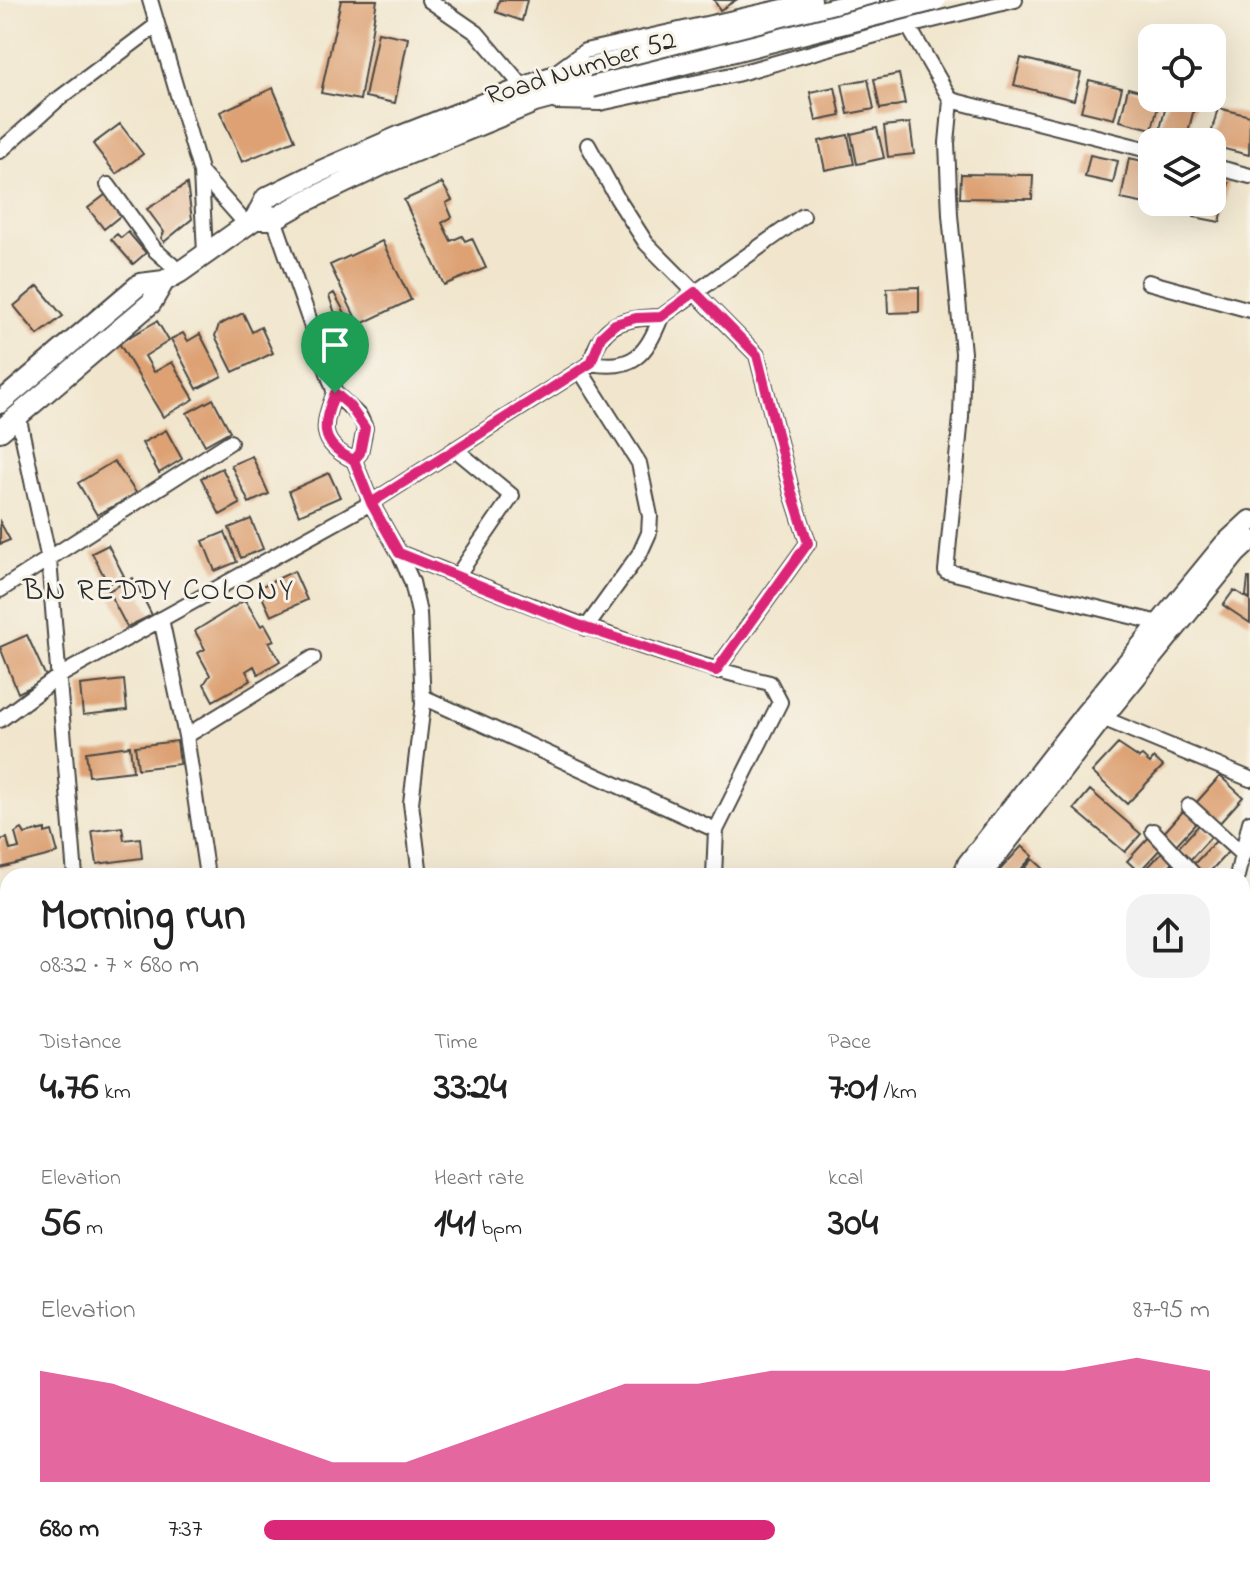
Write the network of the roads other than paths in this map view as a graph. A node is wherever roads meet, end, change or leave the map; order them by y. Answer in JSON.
{"nodes":[{"id":1,"x":150,"y":0,"type":"edge"},
{"id":2,"x":429,"y":0,"type":"edge"},
{"id":3,"x":814,"y":0,"type":"edge"},
{"id":4,"x":869,"y":0,"type":"edge"},
{"id":5,"x":893,"y":0,"type":"edge"},
{"id":6,"x":935,"y":0,"type":"edge"},
{"id":7,"x":1015,"y":0,"type":"edge"},
{"id":8,"x":157,"y":25,"type":"junction"},
{"id":9,"x":908,"y":26,"type":"junction"},
{"id":10,"x":549,"y":78,"type":"junction"},
{"id":11,"x":590,"y":78,"type":"junction"},
{"id":12,"x":529,"y":95,"type":"junction"},
{"id":13,"x":951,"y":100,"type":"junction"},
{"id":14,"x":588,"y":145,"type":"dead end"},
{"id":15,"x":1138,"y":147,"type":"edge"},
{"id":16,"x":0,"y":151,"type":"edge"},
{"id":17,"x":1226,"y":170,"type":"edge"},
{"id":18,"x":201,"y":173,"type":"junction"},
{"id":19,"x":1250,"y":176,"type":"edge"},
{"id":20,"x":108,"y":185,"type":"dead end"},
{"id":21,"x":803,"y":216,"type":"dead end"},
{"id":22,"x":259,"y":221,"type":"junction"},
{"id":23,"x":205,"y":253,"type":"junction"},
{"id":24,"x":172,"y":276,"type":"junction"},
{"id":25,"x":1148,"y":282,"type":"dead end"},
{"id":26,"x":695,"y":292,"type":"junction"},
{"id":27,"x":1250,"y":310,"type":"edge"},
{"id":28,"x":661,"y":317,"type":"junction"},
{"id":29,"x":586,"y":366,"type":"junction"},
{"id":30,"x":335,"y":393,"type":"junction"},
{"id":31,"x":0,"y":403,"type":"edge"},
{"id":32,"x":18,"y":415,"type":"junction"},
{"id":33,"x":0,"y":431,"type":"edge"},
{"id":34,"x":230,"y":442,"type":"dead end"},
{"id":35,"x":455,"y":449,"type":"junction"},
{"id":36,"x":354,"y":460,"type":"junction"},
{"id":37,"x":371,"y":503,"type":"junction"},
{"id":38,"x":1250,"y":521,"type":"edge"},
{"id":39,"x":1250,"y":540,"type":"edge"},
{"id":40,"x":399,"y":553,"type":"junction"},
{"id":41,"x":49,"y":560,"type":"junction"},
{"id":42,"x":457,"y":576,"type":"junction"},
{"id":43,"x":0,"y":590,"type":"edge"},
{"id":44,"x":161,"y":619,"type":"junction"},
{"id":45,"x":1159,"y":623,"type":"junction"},
{"id":46,"x":586,"y":628,"type":"junction"},
{"id":47,"x":313,"y":658,"type":"dead end"},
{"id":48,"x":716,"y":671,"type":"junction"},
{"id":49,"x":59,"y":676,"type":"junction"},
{"id":50,"x":423,"y":697,"type":"junction"},
{"id":51,"x":1094,"y":715,"type":"junction"},
{"id":52,"x":0,"y":720,"type":"edge"},
{"id":53,"x":186,"y":736,"type":"junction"},
{"id":54,"x":1250,"y":779,"type":"edge"},
{"id":55,"x":1189,"y":806,"type":"dead end"},
{"id":56,"x":1250,"y":822,"type":"edge"},
{"id":57,"x":716,"y":830,"type":"junction"},
{"id":58,"x":1153,"y":831,"type":"dead end"},
{"id":59,"x":1243,"y":855,"type":"junction"},
{"id":60,"x":74,"y":868,"type":"edge"},
{"id":61,"x":206,"y":868,"type":"edge"},
{"id":62,"x":419,"y":868,"type":"edge"},
{"id":63,"x":714,"y":868,"type":"edge"},
{"id":64,"x":966,"y":868,"type":"edge"},
{"id":65,"x":986,"y":868,"type":"edge"},
{"id":66,"x":1188,"y":868,"type":"edge"},
{"id":67,"x":1239,"y":868,"type":"edge"}],
"edges":[{"from":1,"to":8,"type":"street"},
{"from":2,"to":12,"type":"street"},
{"from":3,"to":10,"type":"street"},
{"from":4,"to":11,"type":"main road","name":"Road Number 52"},
{"from":5,"to":9,"type":"street"},
{"from":6,"to":11,"type":"main road","name":"Road Number 52","bridge":true},
{"from":7,"to":9,"type":"street"},
{"from":8,"to":16,"type":"street"},
{"from":8,"to":18,"type":"street"},
{"from":9,"to":12,"type":"street"},
{"from":9,"to":13,"type":"street"},
{"from":10,"to":11,"type":"main road","name":"Road Number 52"},
{"from":10,"to":12,"type":"main road","name":"Road Number 52"},
{"from":11,"to":12,"type":"main road","name":"Road Number 52"},
{"from":12,"to":22,"type":"main road","name":"Road Number 52"},
{"from":12,"to":22,"type":"main road","name":"Road Number 52"},
{"from":13,"to":15,"type":"street"},
{"from":13,"to":45,"type":"street"},
{"from":14,"to":26,"type":"street"},
{"from":17,"to":19,"type":"street"},
{"from":18,"to":22,"type":"street"},
{"from":18,"to":23,"type":"street"},
{"from":20,"to":24,"type":"street"},
{"from":21,"to":26,"type":"street"},
{"from":22,"to":23,"type":"main road","name":"Road Number 52"},
{"from":22,"to":30,"type":"street"},
{"from":23,"to":24,"type":"main road","name":"Road Number 52"},
{"from":24,"to":31,"type":"main road","name":"Road Number 52"},
{"from":24,"to":32,"type":"main road","name":"Road Number 52"},
{"from":25,"to":27,"type":"street"},
{"from":26,"to":28,"type":"street"},
{"from":26,"to":48,"type":"street"},
{"from":28,"to":29,"type":"street"},
{"from":28,"to":29,"type":"street"},
{"from":29,"to":35,"type":"street"},
{"from":29,"to":46,"type":"street"},
{"from":30,"to":36,"type":"street"},
{"from":30,"to":36,"type":"street"},
{"from":32,"to":33,"type":"main road","name":"Road Number 52"},
{"from":32,"to":41,"type":"street"},
{"from":34,"to":41,"type":"street"},
{"from":35,"to":37,"type":"street"},
{"from":35,"to":42,"type":"street"},
{"from":36,"to":37,"type":"street"},
{"from":37,"to":40,"type":"street"},
{"from":37,"to":44,"type":"street"},
{"from":38,"to":45,"type":"main road"},
{"from":39,"to":51,"type":"main road"},
{"from":40,"to":42,"type":"street"},
{"from":40,"to":50,"type":"street"},
{"from":41,"to":43,"type":"street"},
{"from":41,"to":49,"type":"street"},
{"from":42,"to":46,"type":"street"},
{"from":44,"to":49,"type":"street"},
{"from":44,"to":53,"type":"street"},
{"from":45,"to":51,"type":"main road"},
{"from":46,"to":48,"type":"street"},
{"from":47,"to":53,"type":"street"},
{"from":48,"to":57,"type":"street"},
{"from":49,"to":52,"type":"street"},
{"from":49,"to":60,"type":"street"},
{"from":50,"to":57,"type":"street"},
{"from":50,"to":62,"type":"street"},
{"from":51,"to":54,"type":"street"},
{"from":51,"to":64,"type":"main road"},
{"from":51,"to":65,"type":"main road"},
{"from":53,"to":61,"type":"street"},
{"from":55,"to":59,"type":"street"},
{"from":56,"to":59,"type":"street"},
{"from":57,"to":63,"type":"street"},
{"from":58,"to":66,"type":"street"},
{"from":59,"to":67,"type":"street"}]}
